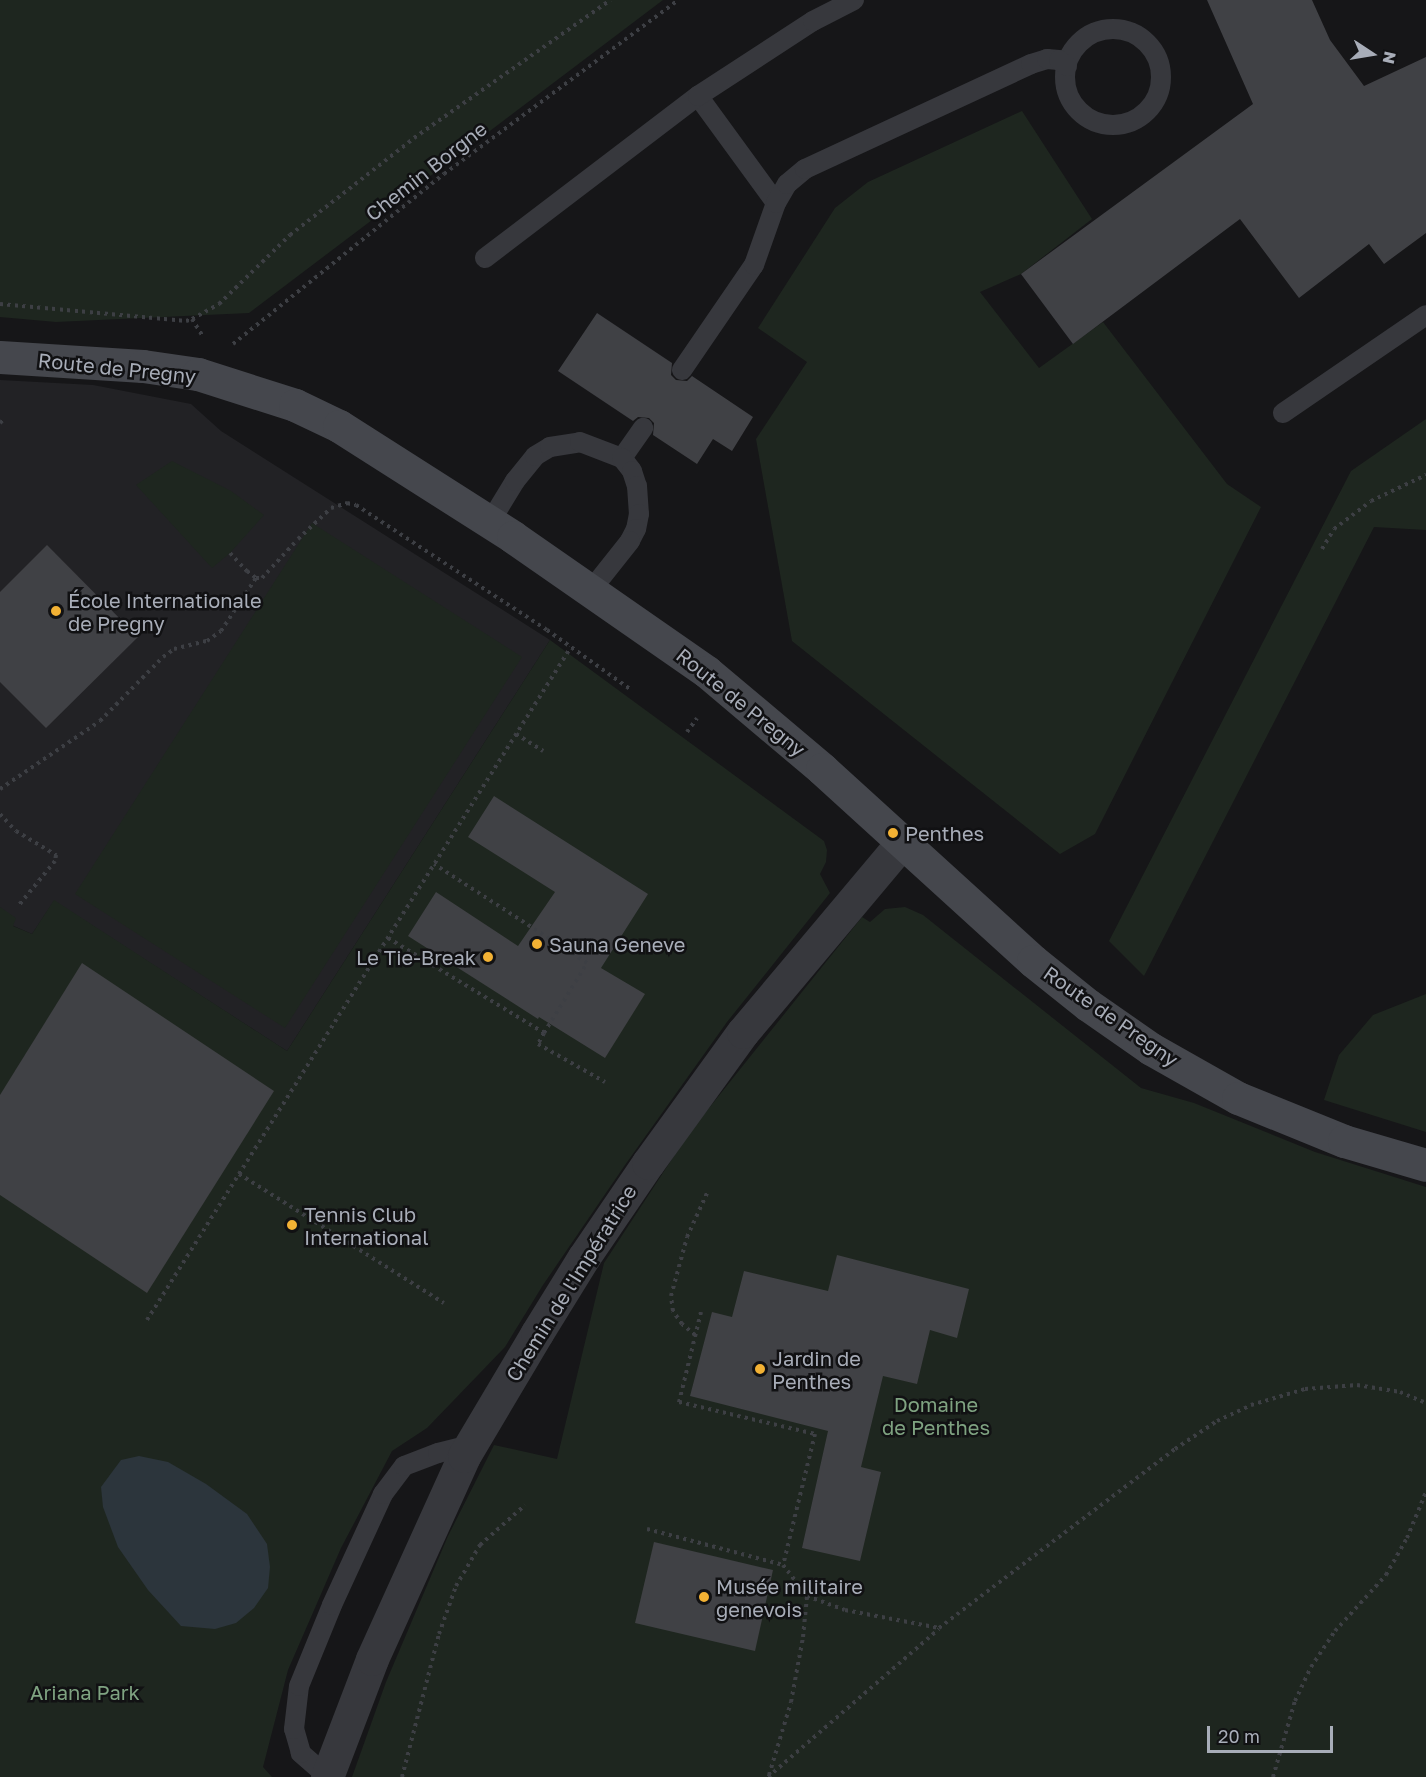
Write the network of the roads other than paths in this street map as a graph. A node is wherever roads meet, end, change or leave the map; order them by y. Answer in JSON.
{"nodes":[{"id":1,"x":854,"y":0,"type":"edge"},
{"id":2,"x":1067,"y":66,"type":"junction"},
{"id":3,"x":698,"y":96,"type":"junction"},
{"id":4,"x":776,"y":203,"type":"junction"},
{"id":5,"x":485,"y":258,"type":"dead end"},
{"id":6,"x":1426,"y":315,"type":"edge"},
{"id":7,"x":0,"y":357,"type":"edge"},
{"id":8,"x":682,"y":370,"type":"dead end"},
{"id":9,"x":1283,"y":413,"type":"dead end"},
{"id":10,"x":643,"y":428,"type":"dead end"},
{"id":11,"x":622,"y":458,"type":"junction"},
{"id":12,"x":490,"y":522,"type":"junction"},
{"id":13,"x":591,"y":589,"type":"junction"},
{"id":14,"x":903,"y":841,"type":"junction"},
{"id":15,"x":1426,"y":1165,"type":"edge"},
{"id":16,"x":471,"y":1445,"type":"junction"},
{"id":17,"x":327,"y":1776,"type":"edge"}],
"edges":[{"from":1,"to":3,"type":"lane"},
{"from":2,"to":2,"type":"lane"},
{"from":2,"to":4,"type":"lane"},
{"from":3,"to":4,"type":"lane"},
{"from":3,"to":5,"type":"lane"},
{"from":4,"to":8,"type":"lane"},
{"from":6,"to":9,"type":"lane"},
{"from":7,"to":12,"type":"street","name":"Route de Pregny"},
{"from":10,"to":11,"type":"lane"},
{"from":11,"to":12,"type":"lane"},
{"from":11,"to":13,"type":"lane"},
{"from":12,"to":13,"type":"street","name":"Route de Pregny"},
{"from":13,"to":14,"type":"street","name":"Route de Pregny"},
{"from":14,"to":15,"type":"street","name":"Route de Pregny"},
{"from":14,"to":16,"type":"street","name":"Chemin de l'Impératrice"},
{"from":16,"to":17,"type":"street","name":"Chemin de l'Impératrice"},
{"from":16,"to":17,"type":"lane"}]}
